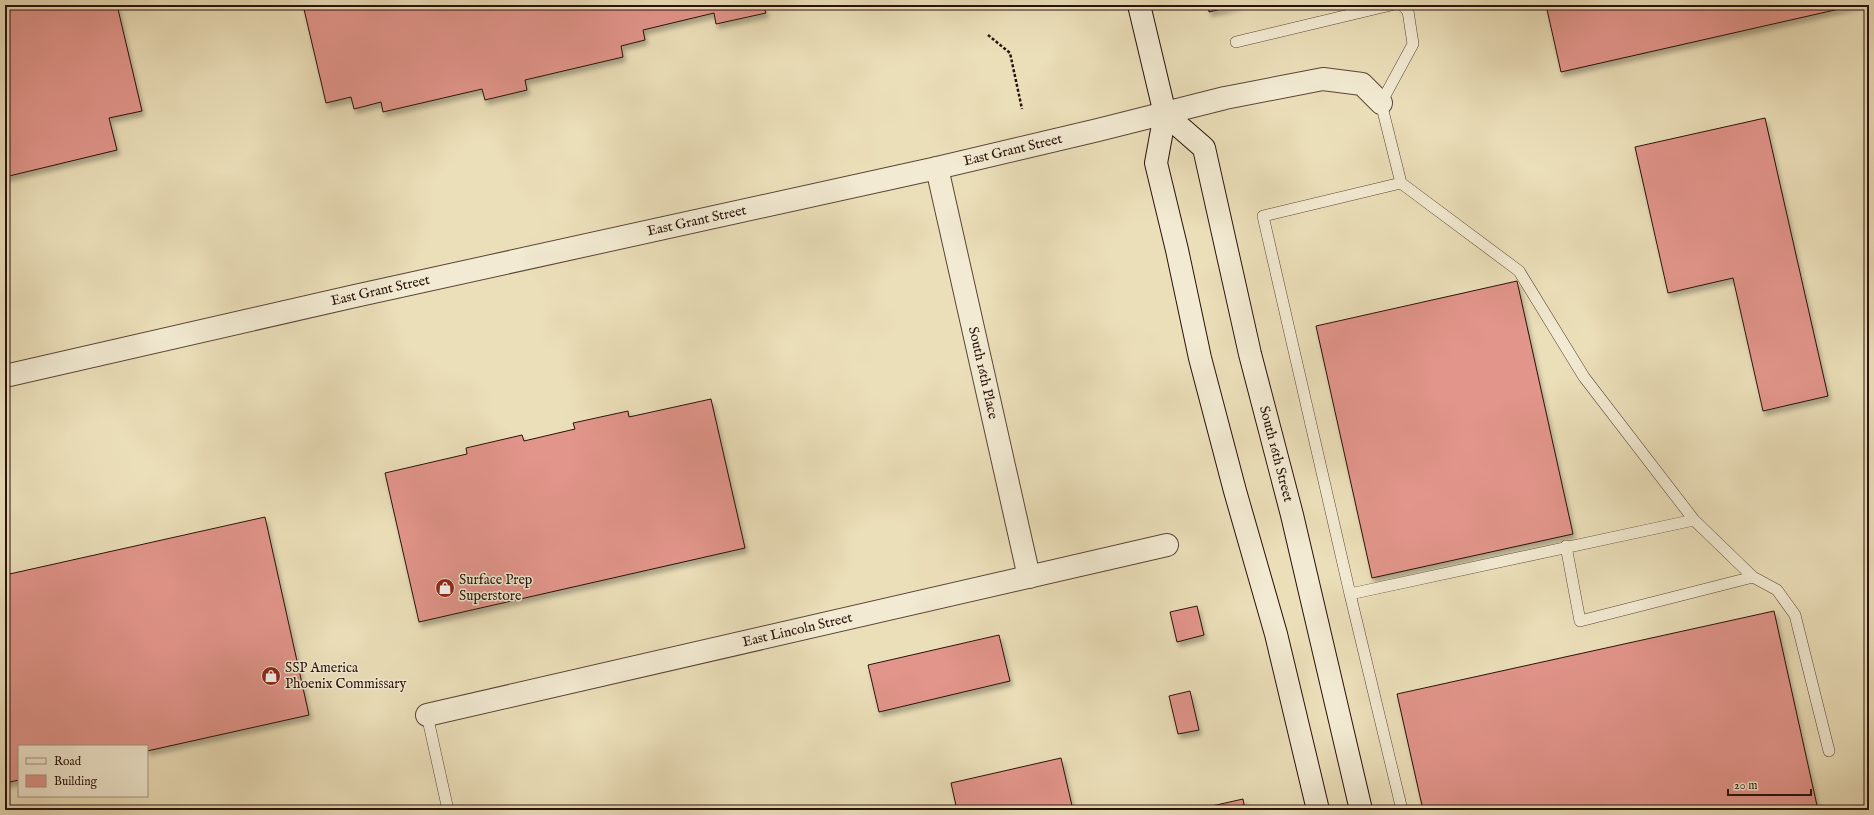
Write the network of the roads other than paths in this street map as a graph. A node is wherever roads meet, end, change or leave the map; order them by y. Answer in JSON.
{"nodes":[{"id":1,"x":1139,"y":5,"type":"edge"},
{"id":2,"x":1391,"y":5,"type":"edge"},
{"id":3,"x":1402,"y":5,"type":"edge"},
{"id":4,"x":1236,"y":42,"type":"dead end"},
{"id":5,"x":1381,"y":103,"type":"junction"},
{"id":6,"x":1165,"y":114,"type":"junction"},
{"id":7,"x":938,"y":168,"type":"junction"},
{"id":8,"x":1401,"y":182,"type":"junction"},
{"id":9,"x":5,"y":376,"type":"edge"},
{"id":10,"x":1694,"y":520,"type":"junction"},
{"id":11,"x":1167,"y":545,"type":"dead end"},
{"id":12,"x":1566,"y":546,"type":"junction"},
{"id":13,"x":1753,"y":577,"type":"junction"},
{"id":14,"x":1029,"y":578,"type":"junction"},
{"id":15,"x":1350,"y":594,"type":"junction"},
{"id":16,"x":427,"y":715,"type":"joint"},
{"id":17,"x":1829,"y":751,"type":"dead end"},
{"id":18,"x":448,"y":810,"type":"edge"},
{"id":19,"x":1318,"y":810,"type":"edge"},
{"id":20,"x":1361,"y":810,"type":"edge"},
{"id":21,"x":1402,"y":810,"type":"edge"}],
"edges":[{"from":1,"to":6,"type":"street"},
{"from":2,"to":4,"type":"lane"},
{"from":3,"to":5,"type":"lane"},
{"from":5,"to":6,"type":"street","name":"East Grant Street"},
{"from":5,"to":8,"type":"lane"},
{"from":6,"to":7,"type":"street","name":"East Grant Street"},
{"from":6,"to":19,"type":"street"},
{"from":6,"to":20,"type":"street","name":"South 16th Street"},
{"from":7,"to":9,"type":"street","name":"East Grant Street"},
{"from":7,"to":14,"type":"street","name":"South 16th Place"},
{"from":8,"to":10,"type":"lane"},
{"from":8,"to":15,"type":"lane"},
{"from":10,"to":12,"type":"lane"},
{"from":10,"to":13,"type":"lane"},
{"from":11,"to":14,"type":"street","name":"East Lincoln Street"},
{"from":12,"to":13,"type":"lane"},
{"from":12,"to":15,"type":"lane"},
{"from":13,"to":17,"type":"lane"},
{"from":14,"to":16,"type":"street","name":"East Lincoln Street"},
{"from":15,"to":21,"type":"lane"},
{"from":16,"to":18,"type":"lane"}]}
